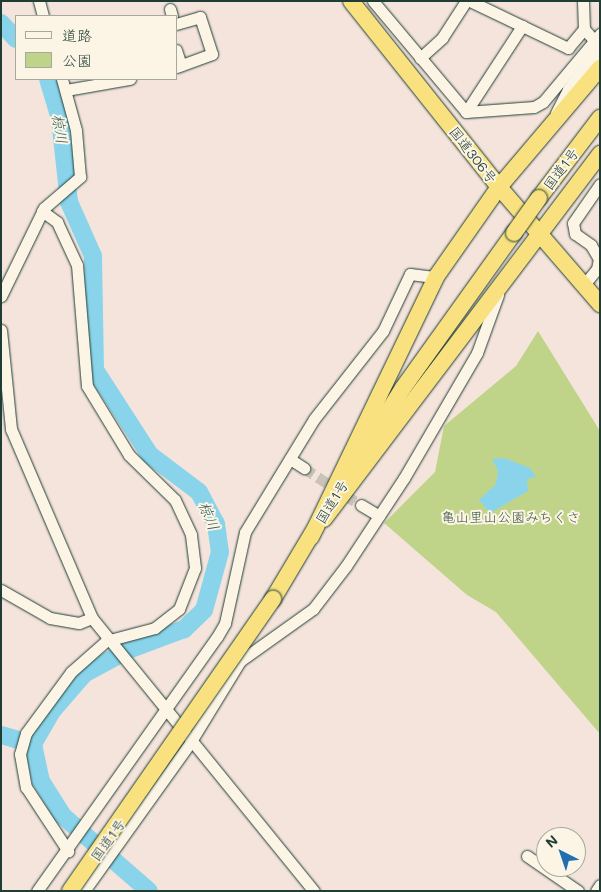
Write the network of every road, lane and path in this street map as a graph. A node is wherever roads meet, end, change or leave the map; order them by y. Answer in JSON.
{"nodes":[{"id":1,"x":39,"y":1,"type":"edge"},
{"id":2,"x":350,"y":1,"type":"edge"},
{"id":3,"x":373,"y":1,"type":"edge"},
{"id":4,"x":466,"y":1,"type":"edge"},
{"id":5,"x":470,"y":1,"type":"edge"},
{"id":6,"x":583,"y":1,"type":"edge"},
{"id":7,"x":43,"y":15,"type":"edge"},
{"id":8,"x":178,"y":23,"type":"edge"},
{"id":9,"x":522,"y":26,"type":"junction"},
{"id":10,"x":584,"y":29,"type":"junction"},
{"id":11,"x":598,"y":41,"type":"edge"},
{"id":12,"x":420,"y":58,"type":"junction"},
{"id":13,"x":179,"y":66,"type":"edge"},
{"id":14,"x":600,"y":68,"type":"edge"},
{"id":15,"x":62,"y":80,"type":"edge"},
{"id":16,"x":124,"y":80,"type":"edge"},
{"id":17,"x":66,"y":90,"type":"junction"},
{"id":18,"x":466,"y":112,"type":"junction"},
{"id":19,"x":600,"y":118,"type":"edge"},
{"id":20,"x":554,"y":119,"type":"junction"},
{"id":21,"x":600,"y":154,"type":"edge"},
{"id":22,"x":600,"y":184,"type":"edge"},
{"id":23,"x":499,"y":187,"type":"junction"},
{"id":24,"x":45,"y":208,"type":"junction"},
{"id":25,"x":540,"y":236,"type":"junction"},
{"id":26,"x":436,"y":277,"type":"junction"},
{"id":27,"x":583,"y":286,"type":"junction"},
{"id":28,"x":498,"y":294,"type":"junction"},
{"id":29,"x":1,"y":296,"type":"edge"},
{"id":30,"x":600,"y":304,"type":"edge"},
{"id":31,"x":1,"y":330,"type":"edge"},
{"id":32,"x":290,"y":459,"type":"junction"},
{"id":33,"x":304,"y":468,"type":"tunnel mouth"},
{"id":34,"x":361,"y":505,"type":"tunnel mouth"},
{"id":35,"x":379,"y":516,"type":"junction"},
{"id":36,"x":311,"y":537,"type":"junction"},
{"id":37,"x":1,"y":590,"type":"edge"},
{"id":38,"x":92,"y":618,"type":"junction"},
{"id":39,"x":106,"y":641,"type":"junction"},
{"id":40,"x":166,"y":714,"type":"junction"},
{"id":41,"x":190,"y":742,"type":"junction"},
{"id":42,"x":70,"y":849,"type":"junction"},
{"id":43,"x":527,"y":856,"type":"dead end"},
{"id":44,"x":600,"y":885,"type":"edge"},
{"id":45,"x":37,"y":891,"type":"edge"},
{"id":46,"x":70,"y":891,"type":"edge"},
{"id":47,"x":84,"y":891,"type":"edge"},
{"id":48,"x":314,"y":891,"type":"edge"},
{"id":49,"x":578,"y":891,"type":"edge"},
{"id":50,"x":596,"y":891,"type":"edge"}],
"edges":[{"from":1,"to":7,"type":"street"},
{"from":2,"to":23,"type":"highway","name":"国道306号"},
{"from":3,"to":12,"type":"street"},
{"from":4,"to":12,"type":"street"},
{"from":5,"to":9,"type":"street"},
{"from":6,"to":10,"type":"street"},
{"from":8,"to":13,"type":"street"},
{"from":9,"to":10,"type":"street"},
{"from":9,"to":18,"type":"street"},
{"from":10,"to":11,"type":"street"},
{"from":11,"to":18,"type":"street"},
{"from":11,"to":20,"type":"street"},
{"from":12,"to":18,"type":"street"},
{"from":14,"to":20,"type":"highway"},
{"from":15,"to":17,"type":"street"},
{"from":16,"to":17,"type":"street"},
{"from":17,"to":24,"type":"street"},
{"from":19,"to":36,"type":"highway","name":"国道1号","bridge":true},
{"from":20,"to":23,"type":"highway"},
{"from":21,"to":25,"type":"highway"},
{"from":22,"to":27,"type":"street"},
{"from":23,"to":25,"type":"highway","name":"国道306号"},
{"from":23,"to":26,"type":"highway"},
{"from":24,"to":29,"type":"street"},
{"from":24,"to":39,"type":"street"},
{"from":25,"to":27,"type":"highway","name":"国道306号"},
{"from":25,"to":28,"type":"highway"},
{"from":26,"to":32,"type":"street"},
{"from":26,"to":36,"type":"highway"},
{"from":27,"to":30,"type":"highway","name":"国道306号"},
{"from":28,"to":35,"type":"street"},
{"from":28,"to":36,"type":"highway"},
{"from":31,"to":38,"type":"street"},
{"from":32,"to":33,"type":"street"},
{"from":32,"to":40,"type":"street"},
{"from":34,"to":35,"type":"street"},
{"from":35,"to":41,"type":"street"},
{"from":36,"to":46,"type":"highway","name":"国道1号","bridge":true},
{"from":37,"to":38,"type":"street"},
{"from":38,"to":39,"type":"street"},
{"from":39,"to":40,"type":"street"},
{"from":39,"to":42,"type":"street"},
{"from":40,"to":41,"type":"street"},
{"from":40,"to":42,"type":"street"},
{"from":41,"to":47,"type":"street"},
{"from":41,"to":48,"type":"street"},
{"from":42,"to":45,"type":"street"},
{"from":43,"to":49,"type":"street"},
{"from":44,"to":50,"type":"street"}]}
